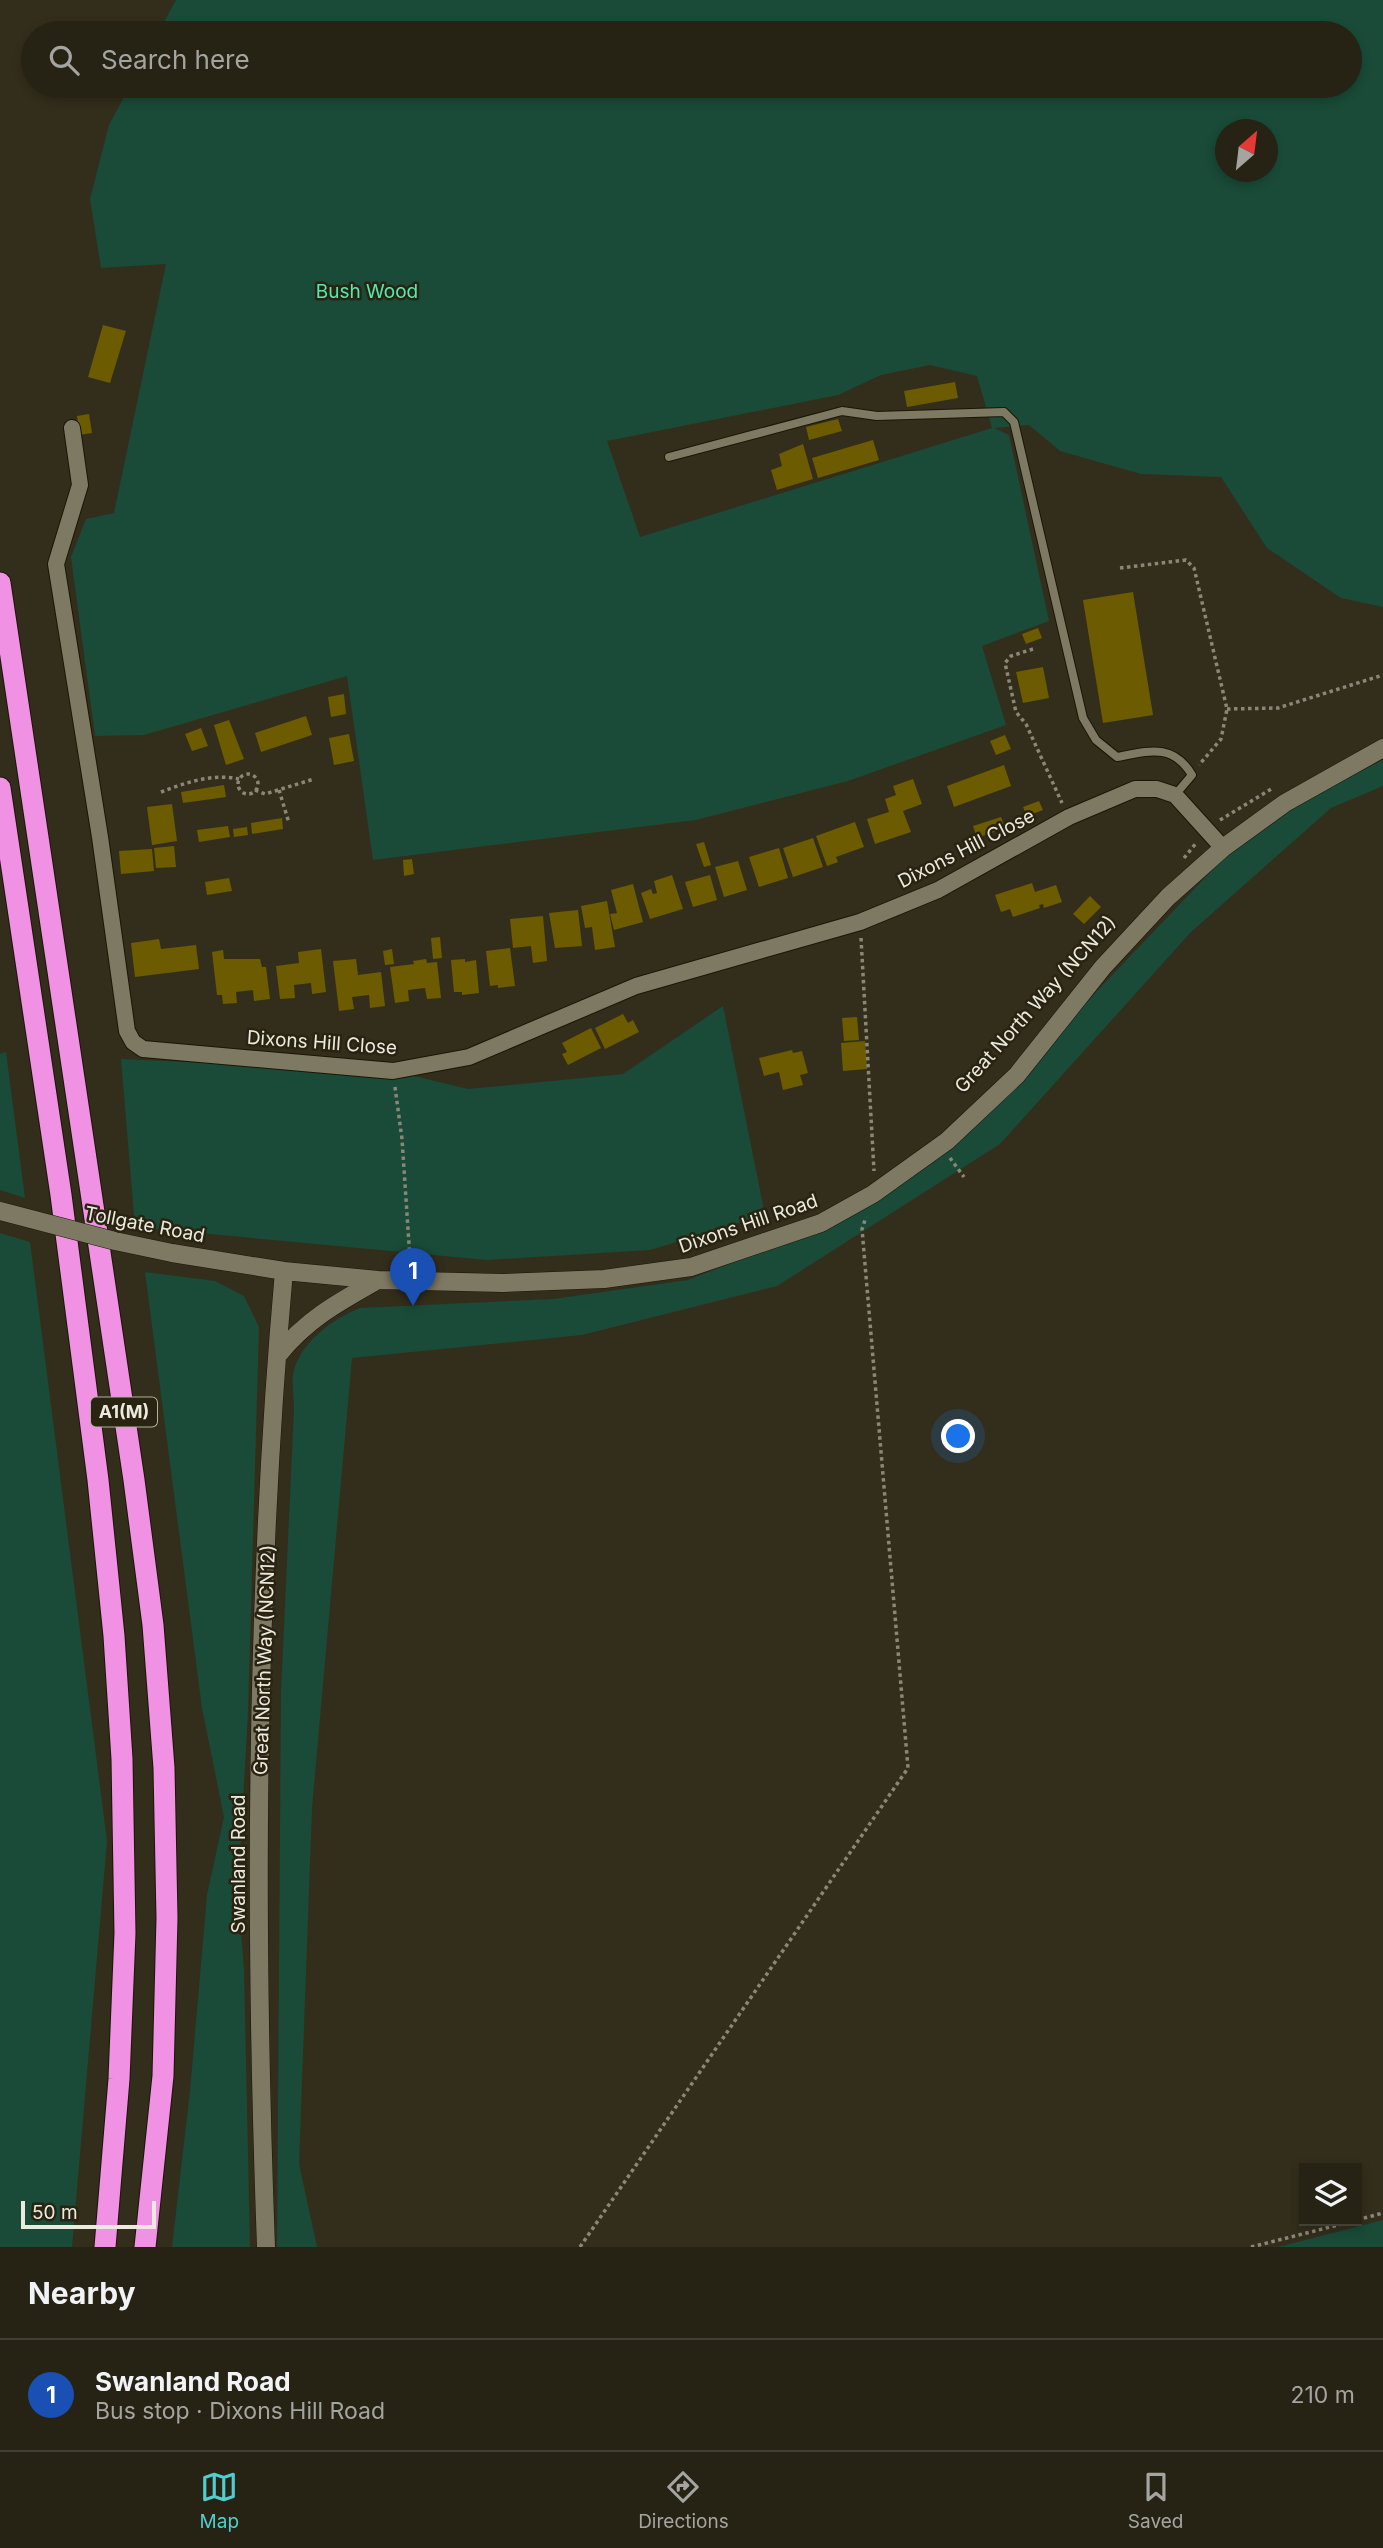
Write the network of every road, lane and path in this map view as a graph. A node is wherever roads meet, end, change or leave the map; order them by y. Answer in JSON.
{"nodes":[{"id":1,"x":72,"y":428,"type":"dead end"},
{"id":2,"x":669,"y":457,"type":"dead end"},
{"id":3,"x":1120,"y":568,"type":"dead end"},
{"id":4,"x":0,"y":583,"type":"edge"},
{"id":5,"x":1033,"y":649,"type":"dead end"},
{"id":6,"x":1383,"y":675,"type":"edge"},
{"id":7,"x":1227,"y":709,"type":"junction"},
{"id":8,"x":1383,"y":748,"type":"edge"},
{"id":9,"x":1192,"y":775,"type":"junction"},
{"id":10,"x":239,"y":779,"type":"junction"},
{"id":11,"x":314,"y":779,"type":"dead end"},
{"id":12,"x":1278,"y":785,"type":"dead end"},
{"id":13,"x":0,"y":788,"type":"edge"},
{"id":14,"x":255,"y":790,"type":"junction"},
{"id":15,"x":279,"y":790,"type":"junction"},
{"id":16,"x":161,"y":792,"type":"dead end"},
{"id":17,"x":1175,"y":795,"type":"junction"},
{"id":18,"x":1069,"y":817,"type":"junction"},
{"id":19,"x":289,"y":823,"type":"dead end"},
{"id":20,"x":1207,"y":831,"type":"junction"},
{"id":21,"x":1223,"y":848,"type":"junction"},
{"id":22,"x":1180,"y":862,"type":"dead end"},
{"id":23,"x":860,"y":922,"type":"junction"},
{"id":24,"x":393,"y":1071,"type":"junction"},
{"id":25,"x":884,"y":1170,"type":"dead end"},
{"id":26,"x":873,"y":1186,"type":"junction"},
{"id":27,"x":0,"y":1211,"type":"edge"},
{"id":28,"x":410,"y":1259,"type":"dead end"},
{"id":29,"x":284,"y":1271,"type":"junction"},
{"id":30,"x":378,"y":1280,"type":"junction"},
{"id":31,"x":278,"y":1355,"type":"junction"},
{"id":32,"x":1383,"y":2213,"type":"edge"},
{"id":33,"x":1362,"y":2218,"type":"edge"},
{"id":34,"x":1332,"y":2226,"type":"edge"},
{"id":35,"x":105,"y":2247,"type":"edge"},
{"id":36,"x":145,"y":2247,"type":"edge"},
{"id":37,"x":266,"y":2247,"type":"edge"},
{"id":38,"x":580,"y":2247,"type":"edge"},
{"id":39,"x":1251,"y":2247,"type":"edge"}],
"edges":[{"from":1,"to":24,"type":"street","name":"Dixons Hill Close"},
{"from":2,"to":9,"type":"lane"},
{"from":3,"to":7,"type":"path"},
{"from":4,"to":36,"type":"highway","number":"A1(M)"},
{"from":5,"to":18,"type":"path"},
{"from":6,"to":7,"type":"path"},
{"from":7,"to":9,"type":"path"},
{"from":8,"to":21,"type":"street","name":"Dixons Hill Road"},
{"from":9,"to":17,"type":"lane"},
{"from":10,"to":14,"type":"path"},
{"from":10,"to":14,"type":"path"},
{"from":10,"to":16,"type":"path"},
{"from":11,"to":15,"type":"path"},
{"from":12,"to":20,"type":"path"},
{"from":13,"to":35,"type":"highway","number":"A1(M)"},
{"from":14,"to":15,"type":"path"},
{"from":15,"to":19,"type":"path"},
{"from":17,"to":18,"type":"street","name":"Dixons Hill Close"},
{"from":17,"to":20,"type":"street"},
{"from":18,"to":23,"type":"street","name":"Dixons Hill Close"},
{"from":20,"to":21,"type":"street"},
{"from":20,"to":22,"type":"path"},
{"from":21,"to":26,"type":"street","name":"Dixons Hill Road"},
{"from":23,"to":24,"type":"street","name":"Dixons Hill Close"},
{"from":23,"to":26,"type":"path"},
{"from":24,"to":28,"type":"path"},
{"from":25,"to":26,"type":"path"},
{"from":26,"to":30,"type":"street","name":"Dixons Hill Road"},
{"from":26,"to":38,"type":"path"},
{"from":27,"to":29,"type":"street","name":"Tollgate Road","bridge":true},
{"from":29,"to":30,"type":"street","name":"Dixons Hill Road"},
{"from":29,"to":31,"type":"street","name":"Swanland Road"},
{"from":30,"to":31,"type":"street"},
{"from":31,"to":37,"type":"street","name":"Swanland Road"},
{"from":32,"to":33,"type":"path"},
{"from":34,"to":39,"type":"path"}]}
